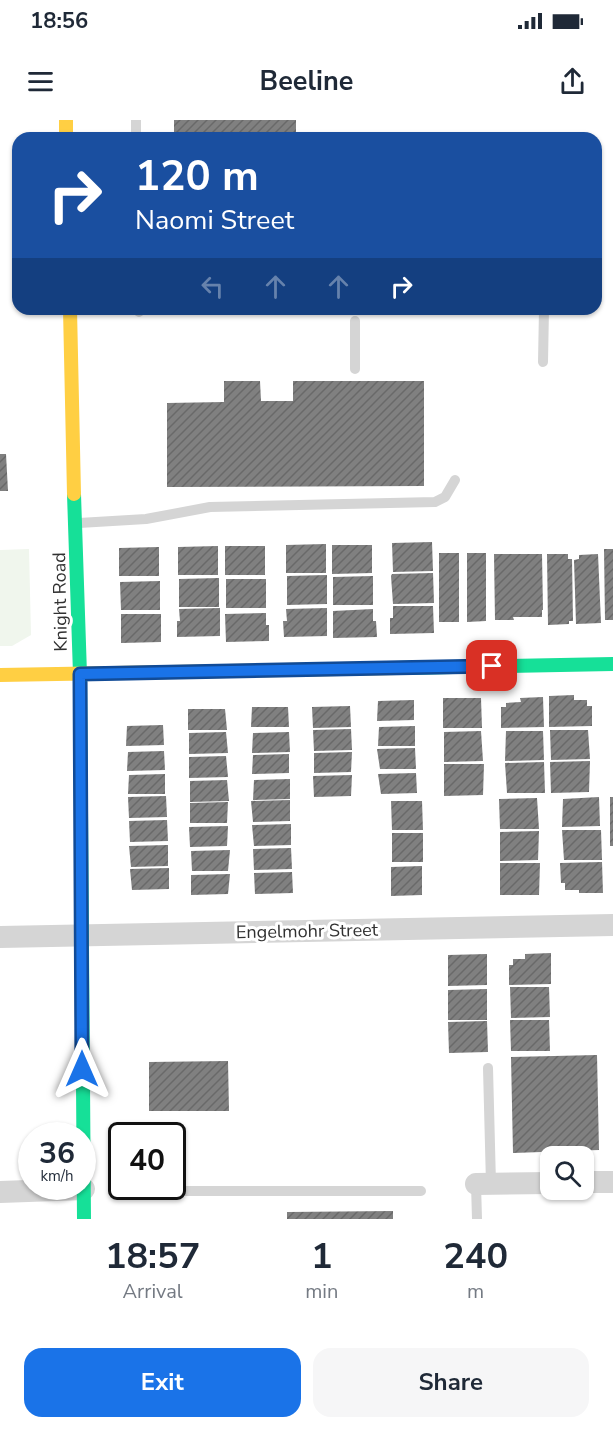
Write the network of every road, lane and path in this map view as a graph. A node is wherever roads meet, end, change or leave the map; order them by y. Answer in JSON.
{"nodes":[{"id":1,"x":70,"y":315,"type":"edge"},
{"id":2,"x":544,"y":315,"type":"edge"},
{"id":3,"x":355,"y":321,"type":"dead end"},
{"id":4,"x":543,"y":362,"type":"dead end"},
{"id":5,"x":355,"y":369,"type":"dead end"},
{"id":6,"x":455,"y":480,"type":"dead end"},
{"id":7,"x":76,"y":523,"type":"junction"},
{"id":8,"x":613,"y":664,"type":"edge"},
{"id":9,"x":80,"y":674,"type":"junction"},
{"id":10,"x":0,"y":675,"type":"edge"},
{"id":11,"x":613,"y":925,"type":"edge"},
{"id":12,"x":82,"y":935,"type":"junction"},
{"id":13,"x":0,"y":937,"type":"edge"},
{"id":14,"x":488,"y":1068,"type":"dead end"},
{"id":15,"x":83,"y":1122,"type":"edge"},
{"id":16,"x":594,"y":1182,"type":"edge"},
{"id":17,"x":613,"y":1182,"type":"edge"},
{"id":18,"x":540,"y":1183,"type":"edge"},
{"id":19,"x":484,"y":1184,"type":"junction"},
{"id":20,"x":186,"y":1191,"type":"edge"},
{"id":21,"x":421,"y":1191,"type":"dead end"},
{"id":22,"x":0,"y":1192,"type":"edge"},
{"id":23,"x":18,"y":1192,"type":"edge"},
{"id":24,"x":84,"y":1200,"type":"edge"},
{"id":25,"x":84,"y":1219,"type":"edge"},
{"id":26,"x":477,"y":1219,"type":"edge"}],
"edges":[{"from":1,"to":7,"type":"street","name":"Knight Road"},
{"from":2,"to":4,"type":"lane"},
{"from":3,"to":5,"type":"lane"},
{"from":6,"to":7,"type":"lane"},
{"from":7,"to":9,"type":"street","name":"Knight Road"},
{"from":8,"to":9,"type":"street"},
{"from":9,"to":10,"type":"street"},
{"from":9,"to":12,"type":"street","name":"Knight Road"},
{"from":11,"to":12,"type":"street","name":"Engelmohr Street"},
{"from":12,"to":13,"type":"street","name":"Engelmohr Street"},
{"from":12,"to":15,"type":"street","name":"Knight Road"},
{"from":14,"to":19,"type":"lane"},
{"from":16,"to":17,"type":"street"},
{"from":18,"to":19,"type":"street"},
{"from":19,"to":26,"type":"lane"},
{"from":20,"to":21,"type":"lane"},
{"from":22,"to":23,"type":"street"},
{"from":24,"to":25,"type":"street","name":"Knight Road"}]}
